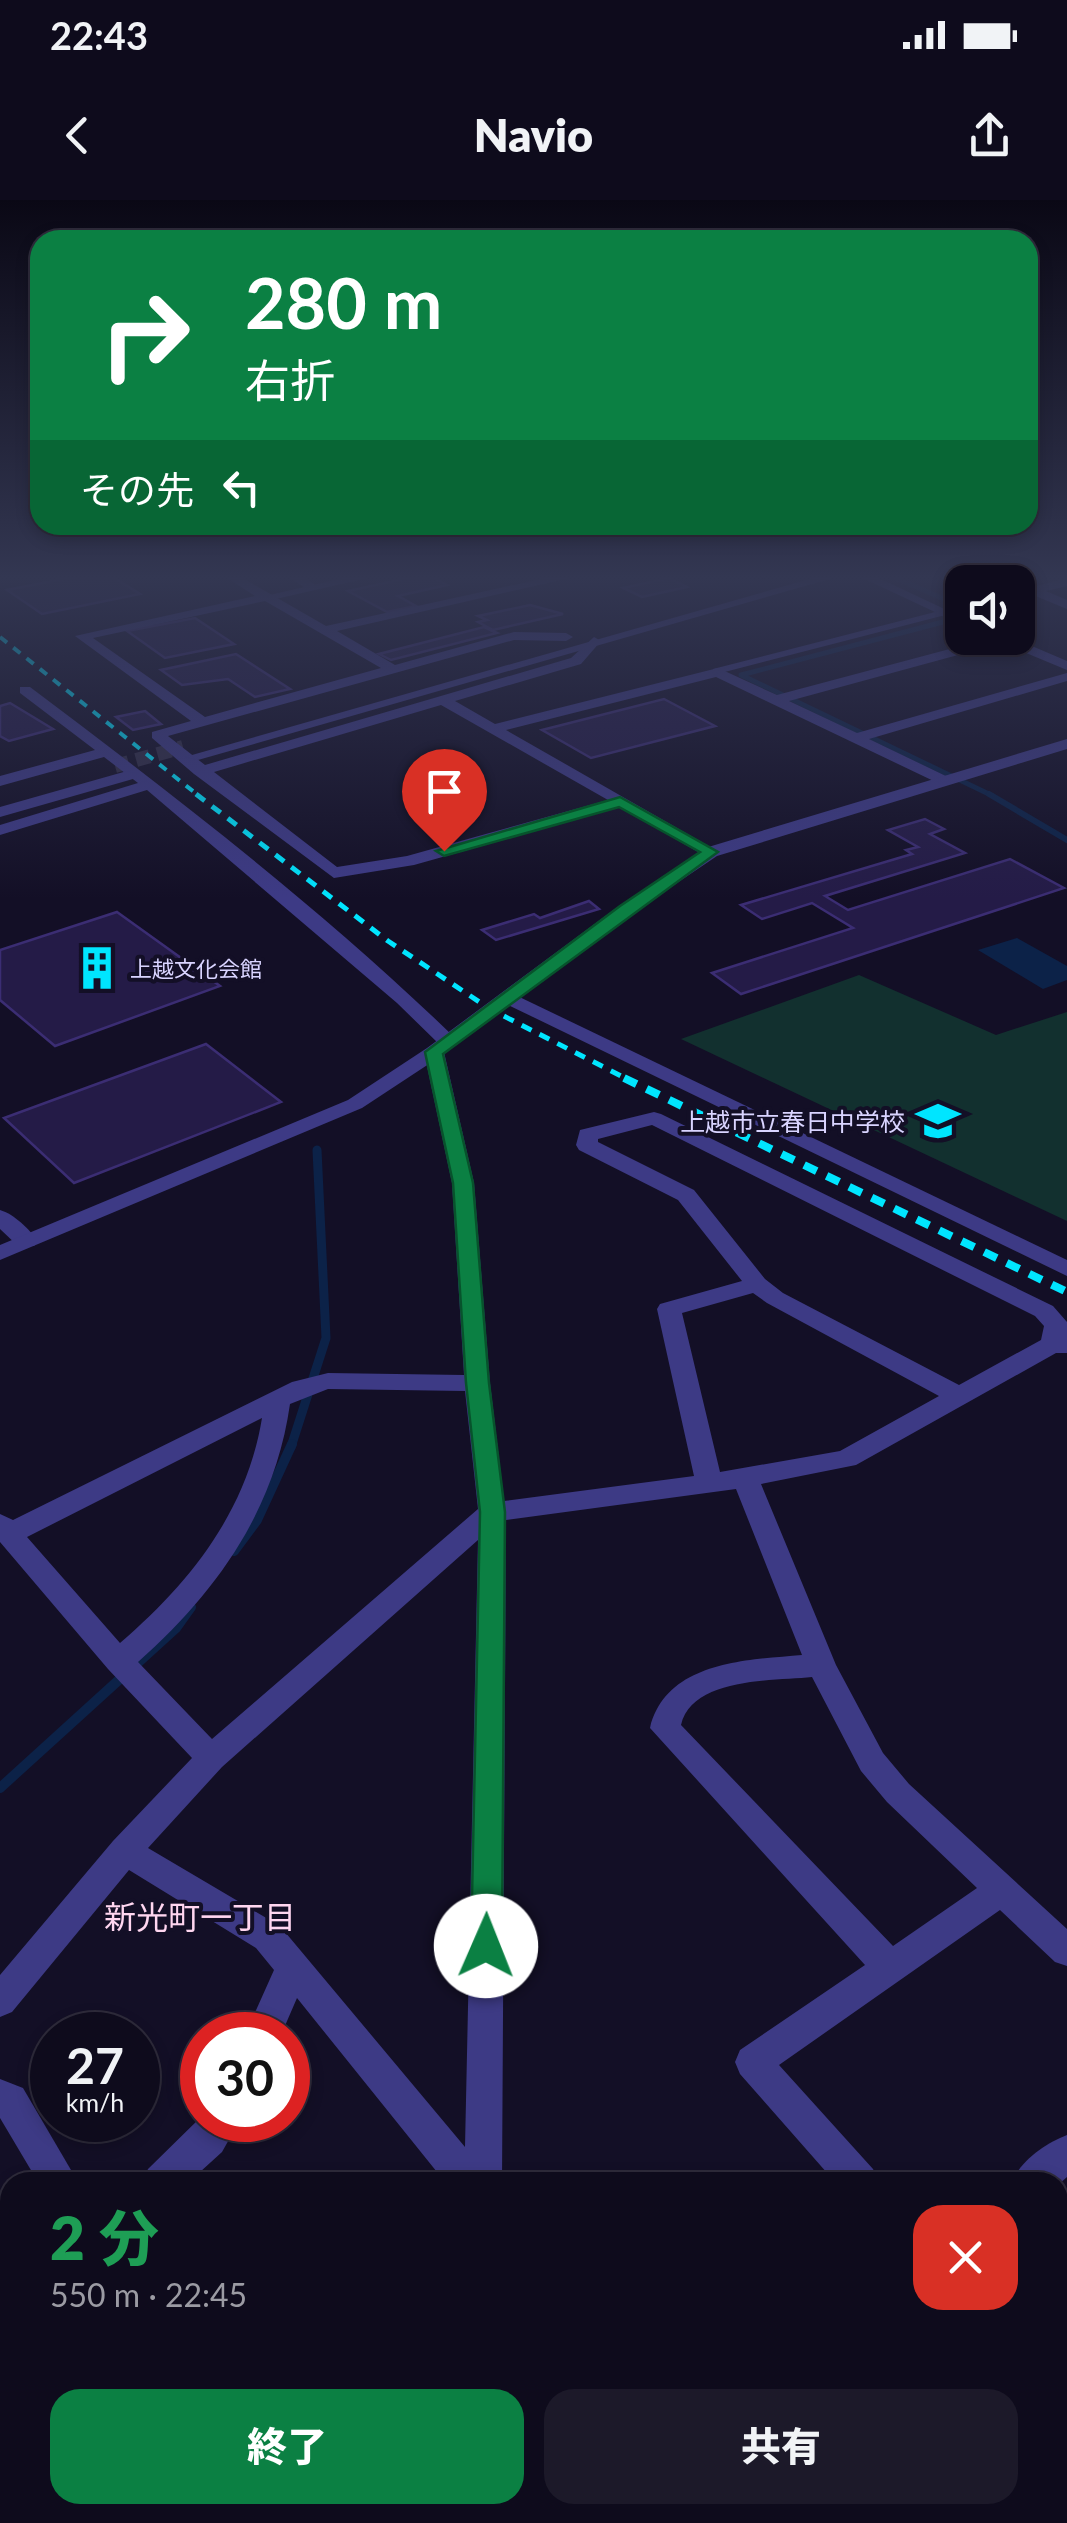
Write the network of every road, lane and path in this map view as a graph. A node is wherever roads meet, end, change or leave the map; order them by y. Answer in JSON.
{"nodes":[{"id":1,"x":147,"y":682,"type":"edge"},
{"id":2,"x":349,"y":682,"type":"edge"},
{"id":3,"x":426,"y":682,"type":"edge"},
{"id":4,"x":452,"y":682,"type":"edge"},
{"id":5,"x":503,"y":682,"type":"edge"},
{"id":6,"x":677,"y":682,"type":"edge"},
{"id":7,"x":741,"y":682,"type":"edge"},
{"id":8,"x":839,"y":682,"type":"edge"},
{"id":9,"x":1048,"y":682,"type":"edge"},
{"id":10,"x":25,"y":690,"type":"dead end"},
{"id":11,"x":778,"y":699,"type":"junction"},
{"id":12,"x":443,"y":700,"type":"junction"},
{"id":13,"x":203,"y":723,"type":"junction"},
{"id":14,"x":492,"y":729,"type":"junction"},
{"id":15,"x":858,"y":738,"type":"junction"},
{"id":16,"x":1067,"y":744,"type":"edge"},
{"id":17,"x":192,"y":758,"type":"junction"},
{"id":18,"x":117,"y":764,"type":"junction"},
{"id":19,"x":942,"y":780,"type":"junction"},
{"id":20,"x":0,"y":781,"type":"edge"},
{"id":21,"x":150,"y":784,"type":"junction"},
{"id":22,"x":0,"y":798,"type":"edge"},
{"id":23,"x":620,"y":802,"type":"junction"},
{"id":24,"x":0,"y":812,"type":"edge"},
{"id":25,"x":0,"y":830,"type":"edge"},
{"id":26,"x":711,"y":852,"type":"junction"},
{"id":27,"x":507,"y":997,"type":"junction"},
{"id":28,"x":440,"y":1046,"type":"junction"},
{"id":29,"x":0,"y":1216,"type":"edge"},
{"id":30,"x":26,"y":1241,"type":"junction"},
{"id":31,"x":0,"y":1253,"type":"edge"},
{"id":32,"x":1067,"y":1269,"type":"edge"},
{"id":33,"x":758,"y":1284,"type":"junction"},
{"id":34,"x":1059,"y":1345,"type":"edge"},
{"id":35,"x":478,"y":1383,"type":"junction"},
{"id":36,"x":959,"y":1396,"type":"junction"},
{"id":37,"x":278,"y":1400,"type":"junction"},
{"id":38,"x":745,"y":1478,"type":"junction"},
{"id":39,"x":709,"y":1483,"type":"junction"},
{"id":40,"x":492,"y":1512,"type":"junction"},
{"id":41,"x":4,"y":1528,"type":"edge"},
{"id":42,"x":119,"y":1661,"type":"junction"},
{"id":43,"x":821,"y":1665,"type":"junction"},
{"id":44,"x":211,"y":1758,"type":"junction"},
{"id":45,"x":125,"y":1851,"type":"junction"},
{"id":46,"x":1000,"y":1891,"type":"junction"},
{"id":47,"x":1067,"y":1951,"type":"edge"},
{"id":48,"x":294,"y":1965,"type":"junction"},
{"id":49,"x":888,"y":1966,"type":"junction"},
{"id":50,"x":0,"y":2002,"type":"edge"},
{"id":51,"x":273,"y":2012,"type":"edge"},
{"id":52,"x":0,"y":2096,"type":"edge"},
{"id":53,"x":206,"y":2142,"type":"edge"},
{"id":54,"x":1067,"y":2152,"type":"edge"},
{"id":55,"x":54,"y":2172,"type":"edge"},
{"id":56,"x":172,"y":2172,"type":"edge"},
{"id":57,"x":461,"y":2172,"type":"edge"},
{"id":58,"x":483,"y":2172,"type":"edge"},
{"id":59,"x":851,"y":2172,"type":"edge"},
{"id":60,"x":1043,"y":2172,"type":"edge"}],
"edges":[{"from":1,"to":13,"type":"street"},
{"from":2,"to":13,"type":"street"},
{"from":3,"to":17,"type":"street"},
{"from":4,"to":17,"type":"street"},
{"from":5,"to":12,"type":"street"},
{"from":6,"to":14,"type":"street"},
{"from":7,"to":11,"type":"street"},
{"from":8,"to":11,"type":"street"},
{"from":9,"to":15,"type":"street"},
{"from":10,"to":18,"type":"street"},
{"from":11,"to":15,"type":"street"},
{"from":12,"to":14,"type":"street"},
{"from":12,"to":17,"type":"street"},
{"from":13,"to":17,"type":"street"},
{"from":14,"to":23,"type":"street"},
{"from":15,"to":19,"type":"street"},
{"from":16,"to":19,"type":"street"},
{"from":17,"to":23,"type":"street"},
{"from":18,"to":20,"type":"street"},
{"from":18,"to":21,"type":"street"},
{"from":18,"to":22,"type":"street"},
{"from":18,"to":24,"type":"street"},
{"from":19,"to":26,"type":"street"},
{"from":21,"to":25,"type":"street"},
{"from":21,"to":28,"type":"street"},
{"from":23,"to":26,"type":"street"},
{"from":26,"to":27,"type":"street"},
{"from":27,"to":28,"type":"street"},
{"from":27,"to":32,"type":"street"},
{"from":28,"to":30,"type":"street"},
{"from":28,"to":35,"type":"street"},
{"from":29,"to":30,"type":"street"},
{"from":30,"to":31,"type":"street"},
{"from":33,"to":34,"type":"street"},
{"from":33,"to":36,"type":"street"},
{"from":33,"to":39,"type":"street"},
{"from":34,"to":36,"type":"street"},
{"from":35,"to":37,"type":"street"},
{"from":35,"to":40,"type":"street"},
{"from":36,"to":38,"type":"street"},
{"from":37,"to":41,"type":"street"},
{"from":37,"to":42,"type":"street"},
{"from":38,"to":39,"type":"street"},
{"from":38,"to":43,"type":"street"},
{"from":39,"to":40,"type":"street"},
{"from":40,"to":44,"type":"street"},
{"from":40,"to":58,"type":"street"},
{"from":41,"to":42,"type":"street"},
{"from":42,"to":44,"type":"street"},
{"from":43,"to":46,"type":"street"},
{"from":43,"to":49,"type":"street"},
{"from":44,"to":45,"type":"street"},
{"from":45,"to":48,"type":"street"},
{"from":45,"to":50,"type":"street"},
{"from":46,"to":47,"type":"street"},
{"from":46,"to":49,"type":"street"},
{"from":48,"to":51,"type":"street"},
{"from":48,"to":57,"type":"street"},
{"from":49,"to":59,"type":"street"},
{"from":52,"to":55,"type":"street"},
{"from":53,"to":56,"type":"street"},
{"from":54,"to":60,"type":"street"}]}
